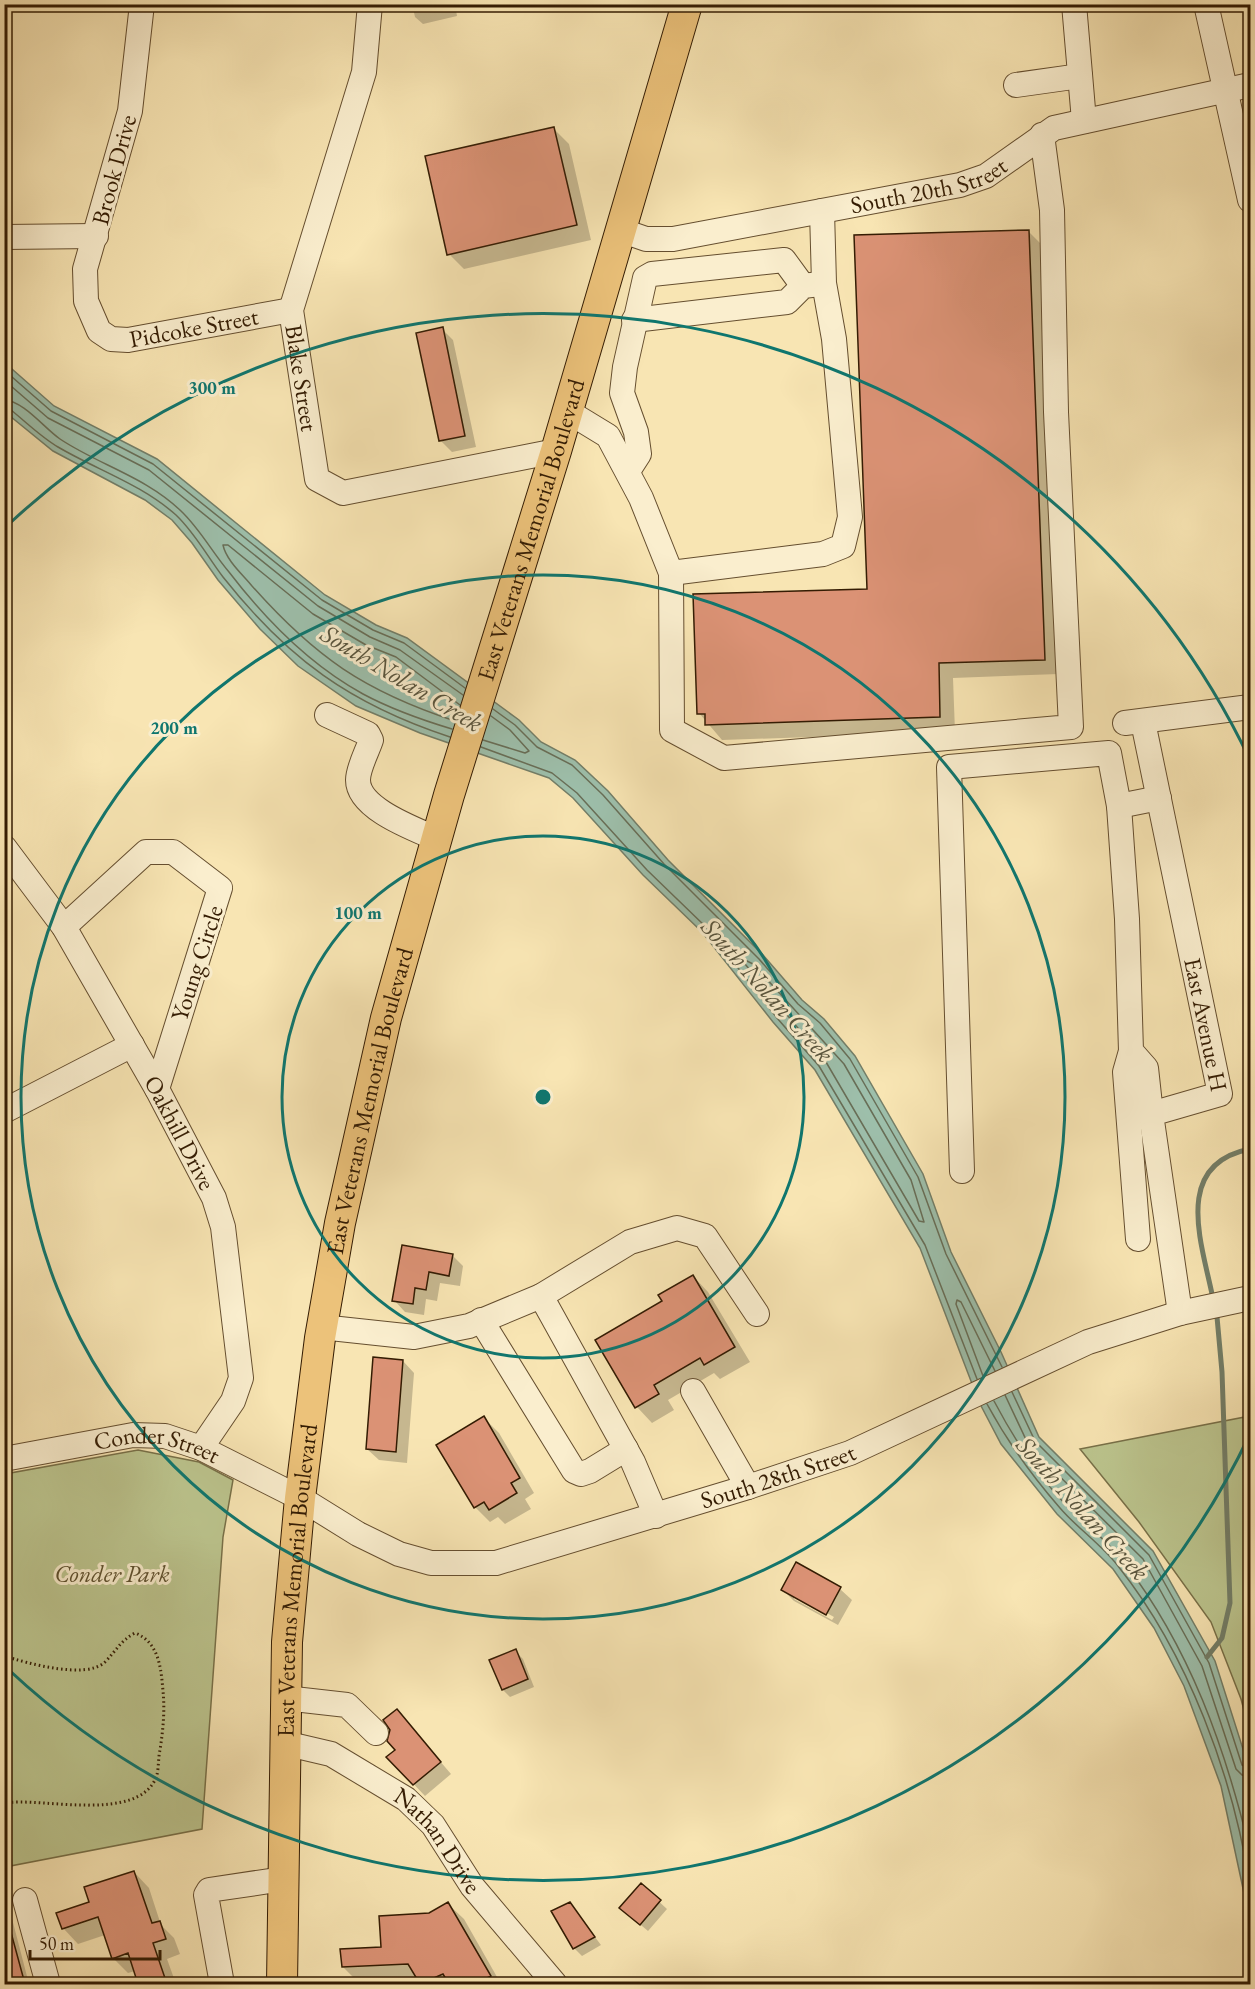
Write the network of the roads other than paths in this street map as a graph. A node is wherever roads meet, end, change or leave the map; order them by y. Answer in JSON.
{"nodes":[{"id":1,"x":142,"y":4,"type":"edge"},
{"id":2,"x":370,"y":4,"type":"edge"},
{"id":3,"x":687,"y":4,"type":"edge"},
{"id":4,"x":1074,"y":4,"type":"edge"},
{"id":5,"x":1206,"y":4,"type":"edge"},
{"id":6,"x":1080,"y":76,"type":"junction"},
{"id":7,"x":1016,"y":85,"type":"dead end"},
{"id":8,"x":1251,"y":85,"type":"edge"},
{"id":9,"x":1225,"y":89,"type":"junction"},
{"id":10,"x":1084,"y":121,"type":"junction"},
{"id":11,"x":1042,"y":135,"type":"junction"},
{"id":12,"x":1251,"y":200,"type":"edge"},
{"id":13,"x":822,"y":211,"type":"junction"},
{"id":14,"x":620,"y":230,"type":"junction"},
{"id":15,"x":96,"y":236,"type":"junction"},
{"id":16,"x":4,"y":237,"type":"edge"},
{"id":17,"x":814,"y":285,"type":"junction"},
{"id":18,"x":291,"y":310,"type":"junction"},
{"id":19,"x":634,"y":320,"type":"junction"},
{"id":20,"x":99,"y":331,"type":"joint"},
{"id":21,"x":567,"y":411,"type":"junction"},
{"id":22,"x":556,"y":451,"type":"junction"},
{"id":23,"x":628,"y":471,"type":"junction"},
{"id":24,"x":671,"y":573,"type":"junction"},
{"id":25,"x":1251,"y":707,"type":"edge"},
{"id":26,"x":327,"y":715,"type":"dead end"},
{"id":27,"x":1159,"y":798,"type":"junction"},
{"id":28,"x":1119,"y":806,"type":"junction"},
{"id":29,"x":437,"y":839,"type":"junction"},
{"id":30,"x":4,"y":847,"type":"edge"},
{"id":31,"x":64,"y":927,"type":"junction"},
{"id":32,"x":132,"y":1045,"type":"junction"},
{"id":33,"x":1131,"y":1051,"type":"junction"},
{"id":34,"x":157,"y":1089,"type":"junction"},
{"id":35,"x":4,"y":1111,"type":"edge"},
{"id":36,"x":1151,"y":1114,"type":"junction"},
{"id":37,"x":962,"y":1172,"type":"dead end"},
{"id":38,"x":1138,"y":1239,"type":"dead end"},
{"id":39,"x":541,"y":1296,"type":"junction"},
{"id":40,"x":1251,"y":1298,"type":"edge"},
{"id":41,"x":1180,"y":1313,"type":"junction"},
{"id":42,"x":757,"y":1314,"type":"dead end"},
{"id":43,"x":481,"y":1320,"type":"junction"},
{"id":44,"x":321,"y":1327,"type":"junction"},
{"id":45,"x":693,"y":1391,"type":"dead end"},
{"id":46,"x":201,"y":1448,"type":"junction"},
{"id":47,"x":626,"y":1449,"type":"junction"},
{"id":48,"x":4,"y":1459,"type":"edge"},
{"id":49,"x":748,"y":1487,"type":"junction"},
{"id":50,"x":300,"y":1498,"type":"junction"},
{"id":51,"x":656,"y":1516,"type":"junction"},
{"id":52,"x":285,"y":1698,"type":"junction"},
{"id":53,"x":376,"y":1733,"type":"dead end"},
{"id":54,"x":284,"y":1743,"type":"junction"},
{"id":55,"x":283,"y":1879,"type":"junction"},
{"id":56,"x":25,"y":1900,"type":"dead end"},
{"id":57,"x":48,"y":1984,"type":"edge"},
{"id":58,"x":222,"y":1984,"type":"edge"},
{"id":59,"x":282,"y":1984,"type":"edge"},
{"id":60,"x":555,"y":1984,"type":"edge"}],
"edges":[{"from":1,"to":15,"type":"street","name":"Brook Drive"},
{"from":2,"to":18,"type":"street","name":"Blake Street"},
{"from":3,"to":14,"type":"main road","name":"East Veterans Memorial Boulevard"},
{"from":4,"to":6,"type":"street"},
{"from":5,"to":9,"type":"street"},
{"from":6,"to":7,"type":"street"},
{"from":6,"to":10,"type":"street"},
{"from":8,"to":9,"type":"street","name":"South 20th Street"},
{"from":9,"to":10,"type":"street","name":"South 20th Street"},
{"from":9,"to":12,"type":"street"},
{"from":10,"to":11,"type":"street","name":"South 20th Street"},
{"from":11,"to":13,"type":"street","name":"South 20th Street"},
{"from":11,"to":24,"type":"street"},
{"from":13,"to":14,"type":"street","name":"South 20th Street"},
{"from":13,"to":17,"type":"street"},
{"from":14,"to":21,"type":"main road","name":"East Veterans Memorial Boulevard"},
{"from":15,"to":16,"type":"street"},
{"from":15,"to":20,"type":"street","name":"Brook Drive"},
{"from":17,"to":19,"type":"street"},
{"from":17,"to":19,"type":"street"},
{"from":17,"to":24,"type":"street"},
{"from":18,"to":20,"type":"street","name":"Pidcoke Street"},
{"from":18,"to":22,"type":"street","name":"Blake Street"},
{"from":19,"to":23,"type":"street"},
{"from":21,"to":22,"type":"main road","name":"East Veterans Memorial Boulevard"},
{"from":21,"to":23,"type":"street"},
{"from":22,"to":29,"type":"main road","name":"East Veterans Memorial Boulevard"},
{"from":23,"to":24,"type":"street"},
{"from":25,"to":27,"type":"street","name":"East Avenue H"},
{"from":26,"to":29,"type":"street"},
{"from":27,"to":28,"type":"street"},
{"from":27,"to":36,"type":"street","name":"East Avenue H"},
{"from":28,"to":33,"type":"street"},
{"from":28,"to":37,"type":"street"},
{"from":29,"to":44,"type":"main road","name":"East Veterans Memorial Boulevard"},
{"from":30,"to":31,"type":"street","name":"Oakhill Drive"},
{"from":31,"to":32,"type":"street","name":"Oakhill Drive"},
{"from":31,"to":34,"type":"street","name":"Young Circle"},
{"from":32,"to":34,"type":"street","name":"Oakhill Drive"},
{"from":32,"to":35,"type":"street"},
{"from":33,"to":36,"type":"street"},
{"from":33,"to":38,"type":"street"},
{"from":34,"to":46,"type":"street","name":"Oakhill Drive"},
{"from":36,"to":41,"type":"street"},
{"from":39,"to":42,"type":"street"},
{"from":39,"to":43,"type":"street"},
{"from":39,"to":47,"type":"street"},
{"from":40,"to":41,"type":"street","name":"South 28th Street"},
{"from":41,"to":49,"type":"street","name":"South 28th Street"},
{"from":43,"to":44,"type":"street"},
{"from":43,"to":47,"type":"street"},
{"from":44,"to":50,"type":"main road","name":"East Veterans Memorial Boulevard"},
{"from":45,"to":49,"type":"street"},
{"from":46,"to":48,"type":"street","name":"Conder Street"},
{"from":46,"to":50,"type":"street","name":"Conder Street"},
{"from":47,"to":51,"type":"street"},
{"from":49,"to":51,"type":"street","name":"South 28th Street"},
{"from":50,"to":51,"type":"street","name":"South 28th Street"},
{"from":50,"to":52,"type":"main road","name":"East Veterans Memorial Boulevard"},
{"from":52,"to":53,"type":"street"},
{"from":52,"to":54,"type":"main road","name":"East Veterans Memorial Boulevard"},
{"from":54,"to":55,"type":"main road","name":"East Veterans Memorial Boulevard"},
{"from":54,"to":60,"type":"street","name":"Nathan Drive"},
{"from":55,"to":58,"type":"street"},
{"from":55,"to":59,"type":"main road","name":"East Veterans Memorial Boulevard"},
{"from":56,"to":57,"type":"street"}]}
